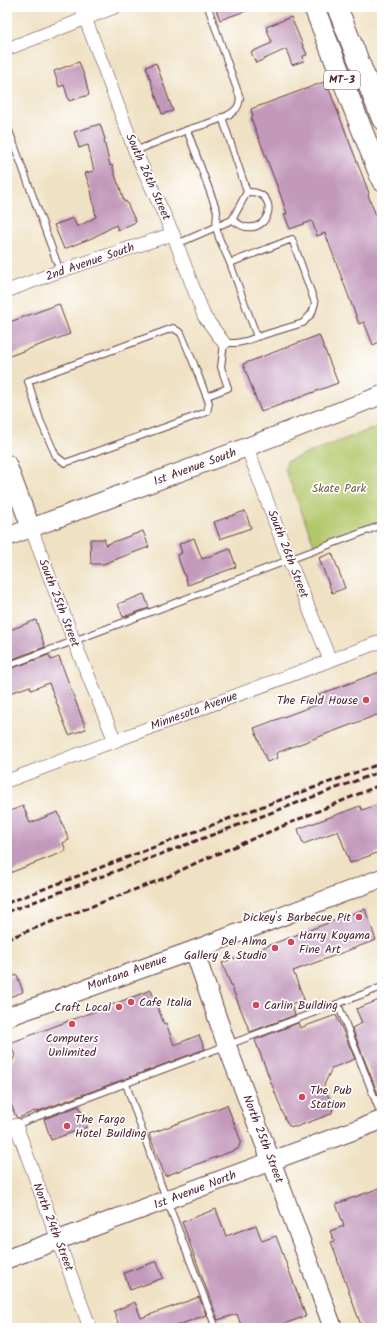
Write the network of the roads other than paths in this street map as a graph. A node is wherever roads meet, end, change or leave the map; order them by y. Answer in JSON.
{"nodes":[{"id":1,"x":115,"y":7,"type":"edge"},
{"id":2,"x":208,"y":7,"type":"edge"},
{"id":3,"x":314,"y":7,"type":"edge"},
{"id":4,"x":337,"y":7,"type":"edge"},
{"id":5,"x":83,"y":12,"type":"edge"},
{"id":6,"x":7,"y":50,"type":"edge"},
{"id":7,"x":222,"y":117,"type":"junction"},
{"id":8,"x":382,"y":119,"type":"edge"},
{"id":9,"x":7,"y":125,"type":"edge"},
{"id":10,"x":187,"y":130,"type":"junction"},
{"id":11,"x":376,"y":150,"type":"edge"},
{"id":12,"x":135,"y":151,"type":"junction"},
{"id":13,"x":382,"y":181,"type":"edge"},
{"id":14,"x":247,"y":192,"type":"junction"},
{"id":15,"x":232,"y":220,"type":"junction"},
{"id":16,"x":216,"y":227,"type":"junction"},
{"id":17,"x":175,"y":239,"type":"junction"},
{"id":18,"x":230,"y":263,"type":"junction"},
{"id":19,"x":60,"y":271,"type":"junction"},
{"id":20,"x":7,"y":291,"type":"edge"},
{"id":21,"x":257,"y":337,"type":"junction"},
{"id":22,"x":224,"y":342,"type":"junction"},
{"id":23,"x":207,"y":396,"type":"junction"},
{"id":24,"x":382,"y":396,"type":"edge"},
{"id":25,"x":247,"y":447,"type":"junction"},
{"id":26,"x":7,"y":464,"type":"edge"},
{"id":27,"x":382,"y":525,"type":"edge"},
{"id":28,"x":31,"y":528,"type":"junction"},
{"id":29,"x":7,"y":537,"type":"edge"},
{"id":30,"x":289,"y":560,"type":"junction"},
{"id":31,"x":74,"y":641,"type":"junction"},
{"id":32,"x":382,"y":641,"type":"edge"},
{"id":33,"x":330,"y":660,"type":"junction"},
{"id":34,"x":7,"y":666,"type":"edge"},
{"id":35,"x":115,"y":741,"type":"junction"},
{"id":36,"x":7,"y":781,"type":"edge"},
{"id":37,"x":382,"y":878,"type":"edge"},
{"id":38,"x":194,"y":950,"type":"junction"},
{"id":39,"x":382,"y":987,"type":"edge"},
{"id":40,"x":338,"y":1004,"type":"junction"},
{"id":41,"x":7,"y":1017,"type":"edge"},
{"id":42,"x":227,"y":1046,"type":"junction"},
{"id":43,"x":126,"y":1084,"type":"junction"},
{"id":44,"x":382,"y":1117,"type":"edge"},
{"id":45,"x":382,"y":1120,"type":"edge"},
{"id":46,"x":11,"y":1127,"type":"edge"},
{"id":47,"x":272,"y":1161,"type":"junction"},
{"id":48,"x":166,"y":1201,"type":"junction"},
{"id":49,"x":59,"y":1240,"type":"junction"},
{"id":50,"x":7,"y":1259,"type":"edge"},
{"id":51,"x":90,"y":1328,"type":"edge"},
{"id":52,"x":216,"y":1328,"type":"edge"},
{"id":53,"x":332,"y":1328,"type":"edge"}],
"edges":[{"from":1,"to":5,"type":"street"},
{"from":2,"to":7,"type":"lane"},
{"from":3,"to":11,"type":"main road","number":"MT-3"},
{"from":4,"to":8,"type":"main road"},
{"from":5,"to":6,"type":"street"},
{"from":5,"to":12,"type":"street","name":"South 26th Street"},
{"from":7,"to":10,"type":"lane"},
{"from":7,"to":14,"type":"lane"},
{"from":9,"to":19,"type":"lane"},
{"from":10,"to":12,"type":"lane"},
{"from":10,"to":16,"type":"lane"},
{"from":11,"to":13,"type":"main road","number":"MT-3"},
{"from":12,"to":17,"type":"street","name":"South 26th Street"},
{"from":14,"to":15,"type":"lane"},
{"from":14,"to":15,"type":"lane"},
{"from":15,"to":16,"type":"lane"},
{"from":16,"to":17,"type":"lane"},
{"from":16,"to":18,"type":"lane"},
{"from":17,"to":19,"type":"street","name":"2nd Avenue South"},
{"from":17,"to":22,"type":"street","name":"South 26th Street"},
{"from":18,"to":21,"type":"lane"},
{"from":18,"to":21,"type":"lane"},
{"from":19,"to":20,"type":"street","name":"2nd Avenue South"},
{"from":21,"to":22,"type":"lane"},
{"from":22,"to":23,"type":"lane"},
{"from":23,"to":23,"type":"lane"},
{"from":24,"to":25,"type":"street","name":"1st Avenue South"},
{"from":25,"to":28,"type":"street","name":"1st Avenue South"},
{"from":25,"to":30,"type":"street","name":"South 26th Street"},
{"from":26,"to":28,"type":"street","name":"South 25th Street"},
{"from":27,"to":30,"type":"lane"},
{"from":28,"to":29,"type":"street","name":"1st Avenue South"},
{"from":28,"to":31,"type":"street","name":"South 25th Street"},
{"from":30,"to":31,"type":"lane"},
{"from":30,"to":33,"type":"street","name":"South 26th Street"},
{"from":31,"to":34,"type":"lane"},
{"from":31,"to":35,"type":"street","name":"South 25th Street"},
{"from":32,"to":33,"type":"street","name":"Minnesota Avenue"},
{"from":33,"to":35,"type":"street","name":"Minnesota Avenue"},
{"from":35,"to":36,"type":"street","name":"Minnesota Avenue"},
{"from":37,"to":38,"type":"street","name":"Montana Avenue"},
{"from":38,"to":41,"type":"street","name":"Montana Avenue"},
{"from":38,"to":42,"type":"street","name":"North 25th Street"},
{"from":39,"to":40,"type":"lane"},
{"from":40,"to":42,"type":"lane"},
{"from":40,"to":44,"type":"lane"},
{"from":42,"to":43,"type":"lane"},
{"from":42,"to":47,"type":"street","name":"North 25th Street"},
{"from":43,"to":46,"type":"lane"},
{"from":43,"to":48,"type":"lane"},
{"from":45,"to":47,"type":"street","name":"1st Avenue North"},
{"from":46,"to":49,"type":"street","name":"North 24th Street"},
{"from":47,"to":48,"type":"street","name":"1st Avenue North"},
{"from":47,"to":53,"type":"street","name":"North 25th Street"},
{"from":48,"to":49,"type":"street","name":"1st Avenue North"},
{"from":48,"to":52,"type":"lane"},
{"from":49,"to":50,"type":"street","name":"1st Avenue North"},
{"from":49,"to":51,"type":"street","name":"North 24th Street"}]}
